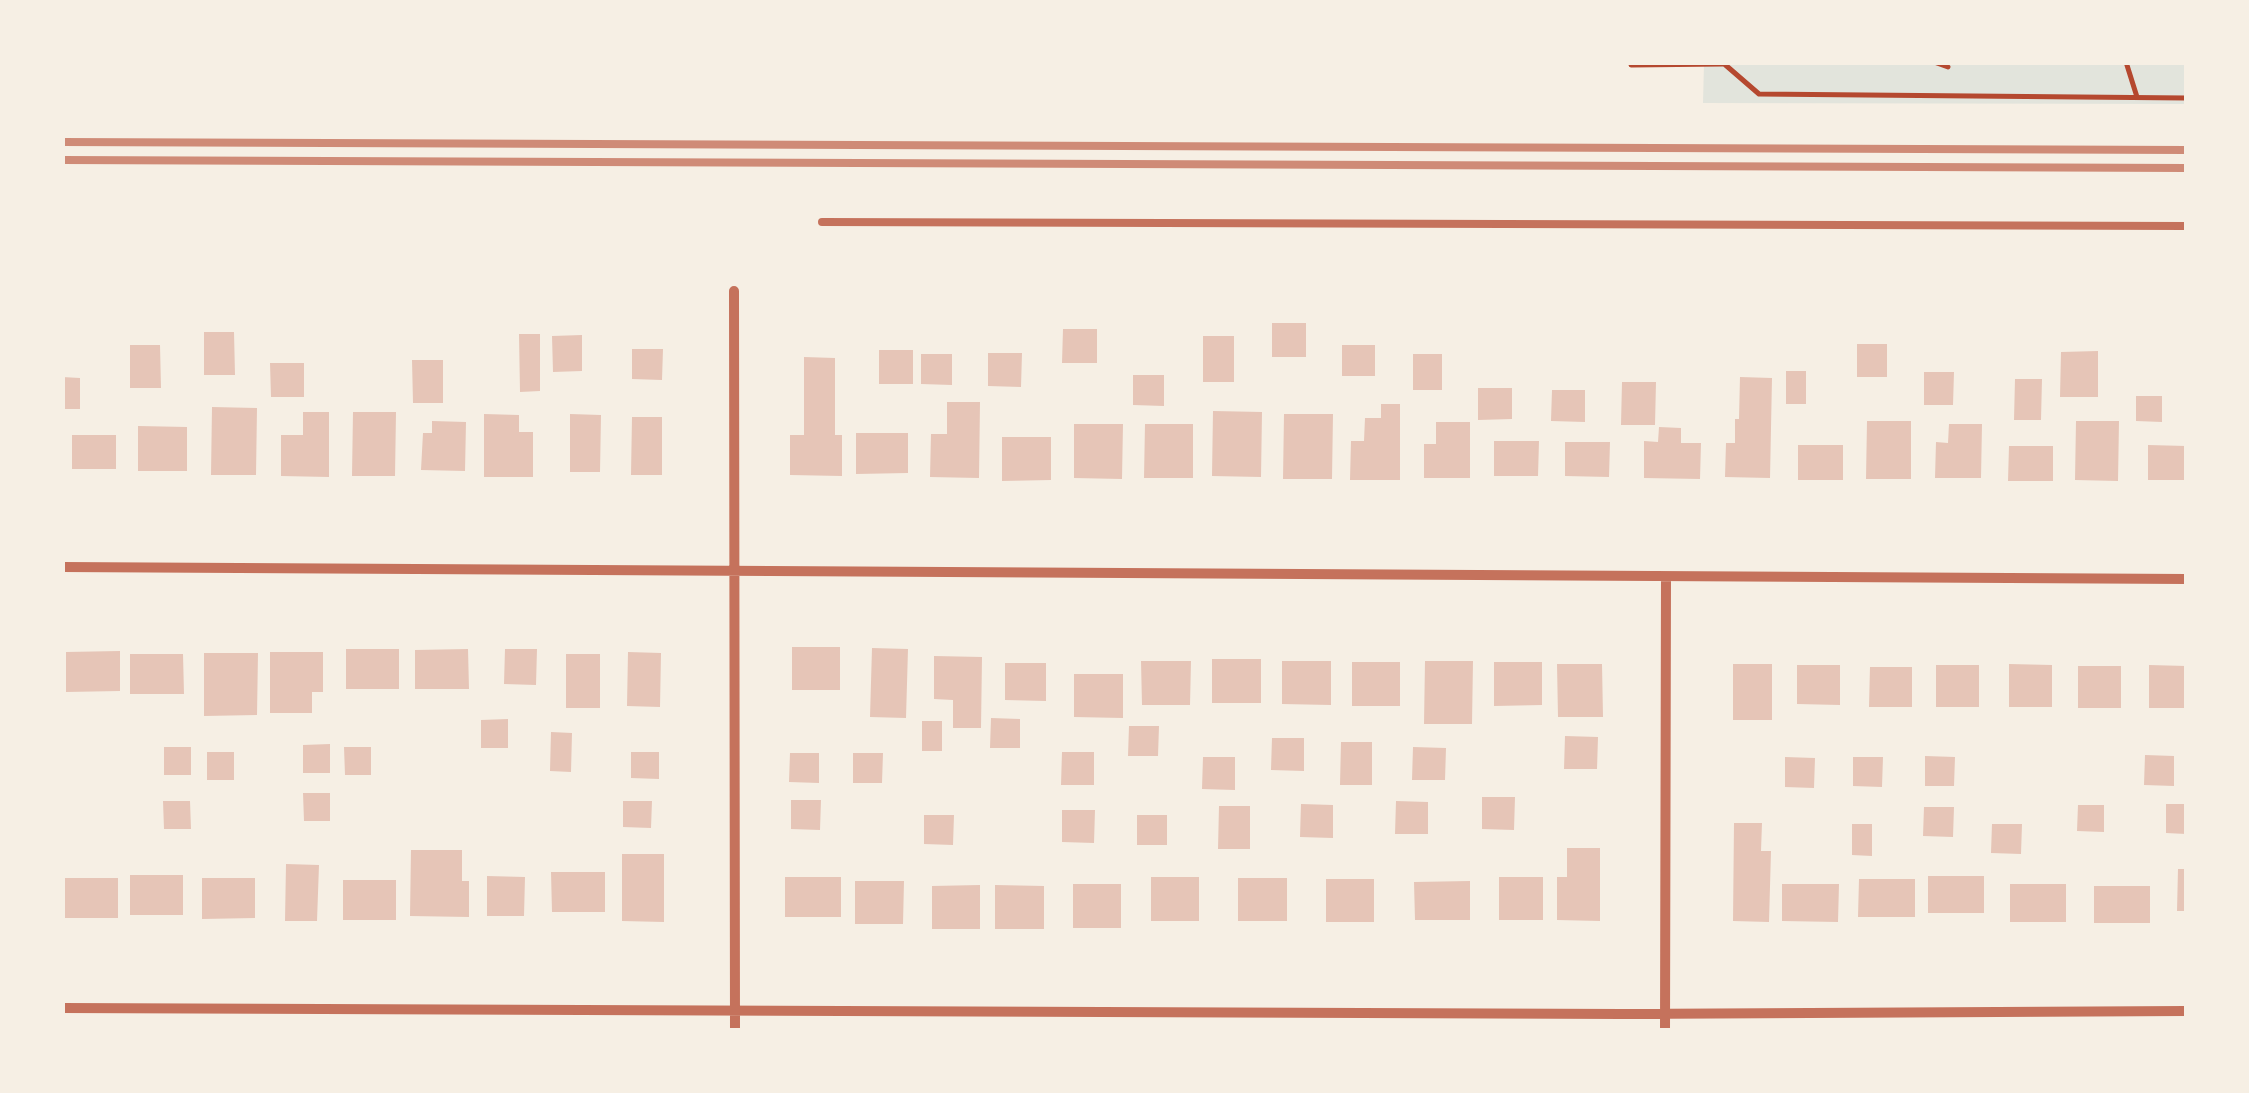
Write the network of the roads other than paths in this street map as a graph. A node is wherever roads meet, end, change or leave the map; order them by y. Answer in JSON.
{"nodes":[{"id":1,"x":822,"y":222,"type":"dead end"},
{"id":2,"x":2186,"y":226,"type":"edge"},
{"id":3,"x":734,"y":291,"type":"dead end"},
{"id":4,"x":62,"y":567,"type":"edge"},
{"id":5,"x":732,"y":574,"type":"junction"},
{"id":6,"x":1666,"y":577,"type":"junction"},
{"id":7,"x":2186,"y":579,"type":"edge"},
{"id":8,"x":62,"y":1008,"type":"edge"},
{"id":9,"x":2186,"y":1011,"type":"edge"},
{"id":10,"x":735,"y":1012,"type":"junction"},
{"id":11,"x":1665,"y":1014,"type":"junction"},
{"id":12,"x":735,"y":1030,"type":"edge"},
{"id":13,"x":1665,"y":1030,"type":"edge"}],
"edges":[{"from":1,"to":2,"type":"lane"},
{"from":3,"to":5,"type":"street"},
{"from":4,"to":5,"type":"street"},
{"from":5,"to":6,"type":"street"},
{"from":5,"to":10,"type":"street"},
{"from":6,"to":7,"type":"street"},
{"from":6,"to":11,"type":"street"},
{"from":8,"to":10,"type":"street"},
{"from":9,"to":11,"type":"street"},
{"from":10,"to":11,"type":"street"},
{"from":10,"to":12,"type":"street"},
{"from":11,"to":13,"type":"street"}]}
